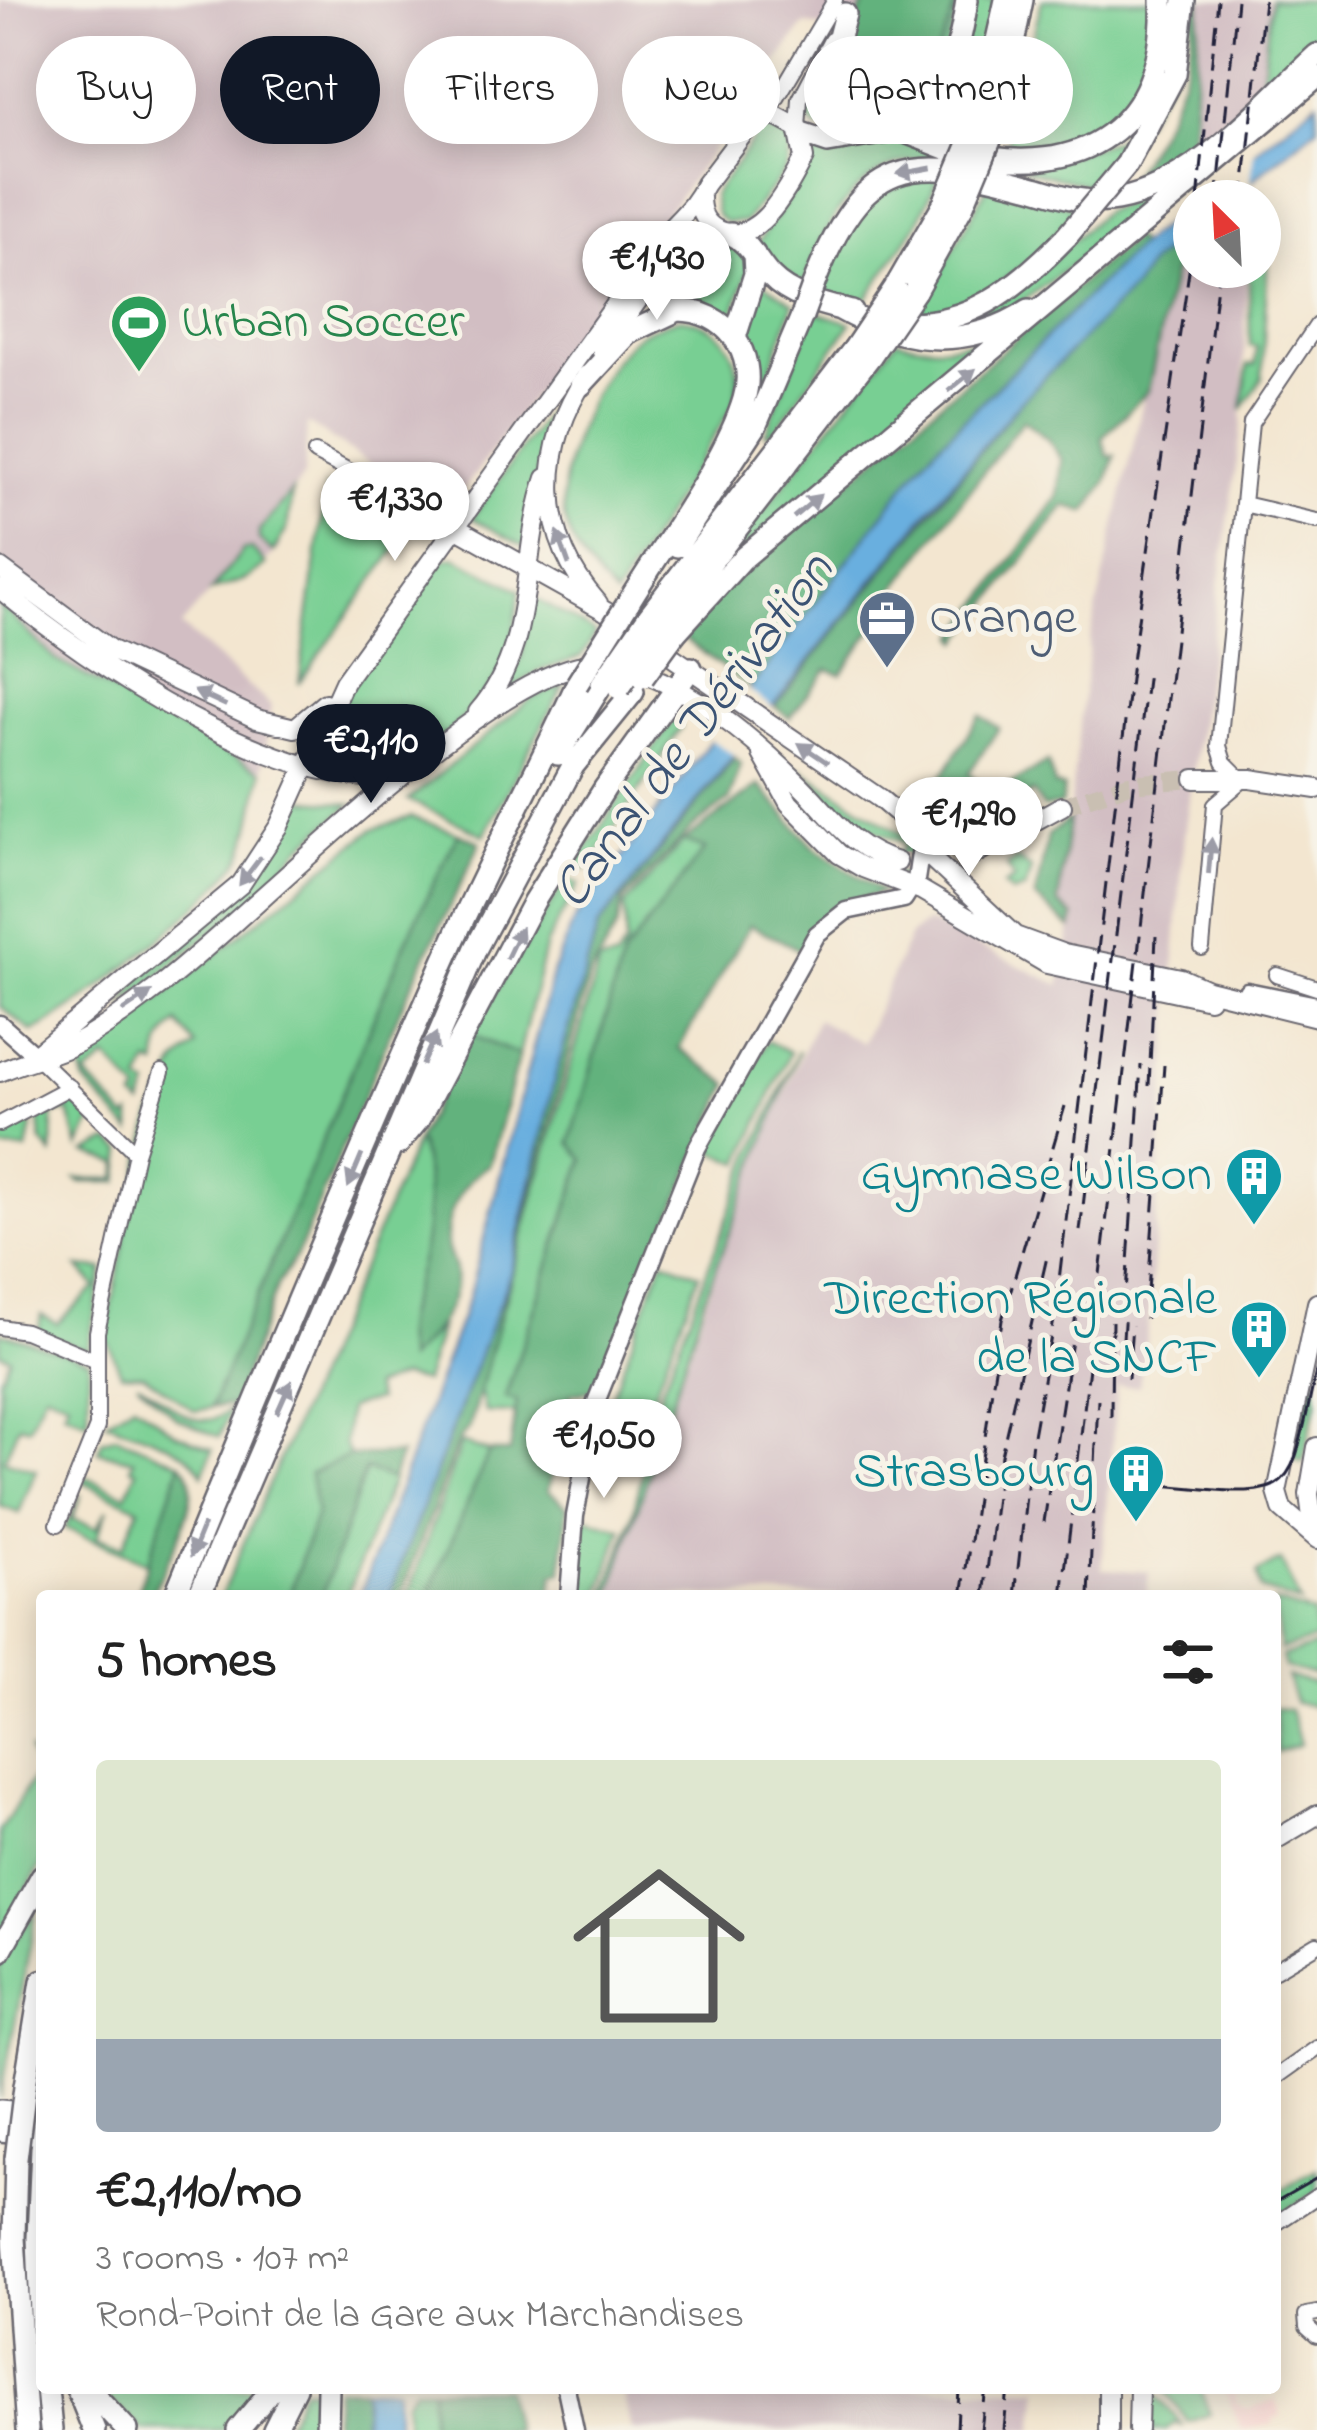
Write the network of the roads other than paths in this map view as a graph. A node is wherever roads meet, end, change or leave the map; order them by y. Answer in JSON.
{"nodes":[{"id":1,"x":967,"y":0,"type":"edge"},
{"id":2,"x":1006,"y":0,"type":"edge"},
{"id":3,"x":1022,"y":0,"type":"edge"},
{"id":4,"x":1034,"y":0,"type":"edge"},
{"id":5,"x":1162,"y":0,"type":"edge"},
{"id":6,"x":1184,"y":0,"type":"edge"},
{"id":7,"x":845,"y":5,"type":"edge"},
{"id":8,"x":838,"y":36,"type":"edge"},
{"id":9,"x":957,"y":36,"type":"edge"},
{"id":10,"x":1001,"y":36,"type":"edge"},
{"id":11,"x":1016,"y":36,"type":"edge"},
{"id":12,"x":1025,"y":36,"type":"edge"},
{"id":13,"x":1317,"y":55,"type":"edge"},
{"id":14,"x":1317,"y":77,"type":"edge"},
{"id":15,"x":780,"y":94,"type":"edge"},
{"id":16,"x":780,"y":118,"type":"edge"},
{"id":17,"x":800,"y":130,"type":"junction"},
{"id":18,"x":804,"y":131,"type":"edge"},
{"id":19,"x":735,"y":144,"type":"edge"},
{"id":20,"x":939,"y":144,"type":"edge"},
{"id":21,"x":979,"y":144,"type":"edge"},
{"id":22,"x":958,"y":151,"type":"junction"},
{"id":23,"x":1028,"y":187,"type":"junction"},
{"id":24,"x":700,"y":196,"type":"junction"},
{"id":25,"x":1146,"y":221,"type":"junction"},
{"id":26,"x":728,"y":233,"type":"junction"},
{"id":27,"x":754,"y":254,"type":"junction"},
{"id":28,"x":838,"y":308,"type":"junction"},
{"id":29,"x":1317,"y":325,"type":"edge"},
{"id":30,"x":735,"y":337,"type":"junction"},
{"id":31,"x":580,"y":386,"type":"junction"},
{"id":32,"x":315,"y":453,"type":"dead end"},
{"id":33,"x":548,"y":474,"type":"junction"},
{"id":34,"x":1243,"y":504,"type":"junction"},
{"id":35,"x":1317,"y":521,"type":"edge"},
{"id":36,"x":454,"y":527,"type":"junction"},
{"id":37,"x":0,"y":568,"type":"edge"},
{"id":38,"x":528,"y":570,"type":"junction"},
{"id":39,"x":0,"y":590,"type":"edge"},
{"id":40,"x":605,"y":611,"type":"junction"},
{"id":41,"x":650,"y":617,"type":"junction"},
{"id":42,"x":691,"y":668,"type":"junction"},
{"id":43,"x":344,"y":682,"type":"junction"},
{"id":44,"x":604,"y":686,"type":"junction"},
{"id":45,"x":674,"y":690,"type":"junction"},
{"id":46,"x":458,"y":733,"type":"junction"},
{"id":47,"x":756,"y":746,"type":"junction"},
{"id":48,"x":304,"y":769,"type":"junction"},
{"id":49,"x":341,"y":776,"type":"junction"},
{"id":50,"x":401,"y":777,"type":"junction"},
{"id":51,"x":1195,"y":779,"type":"tunnel mouth"},
{"id":52,"x":1241,"y":779,"type":"junction"},
{"id":53,"x":1317,"y":789,"type":"edge"},
{"id":54,"x":1061,"y":806,"type":"tunnel mouth"},
{"id":55,"x":507,"y":835,"type":"junction"},
{"id":56,"x":922,"y":841,"type":"junction"},
{"id":57,"x":968,"y":858,"type":"tunnel mouth"},
{"id":58,"x":897,"y":862,"type":"tunnel mouth"},
{"id":59,"x":910,"y":884,"type":"junction"},
{"id":60,"x":1000,"y":928,"type":"junction"},
{"id":61,"x":1202,"y":948,"type":"dead end"},
{"id":62,"x":1277,"y":975,"type":"dead end"},
{"id":63,"x":1181,"y":978,"type":"junction"},
{"id":64,"x":1317,"y":988,"type":"edge"},
{"id":65,"x":1317,"y":1005,"type":"edge"},
{"id":66,"x":1271,"y":1006,"type":"junction"},
{"id":67,"x":1317,"y":1017,"type":"edge"},
{"id":68,"x":0,"y":1024,"type":"edge"},
{"id":69,"x":35,"y":1055,"type":"junction"},
{"id":70,"x":0,"y":1072,"type":"edge"},
{"id":71,"x":162,"y":1072,"type":"dead end"},
{"id":72,"x":70,"y":1087,"type":"junction"},
{"id":73,"x":0,"y":1124,"type":"edge"},
{"id":74,"x":136,"y":1153,"type":"junction"},
{"id":75,"x":386,"y":1158,"type":"junction"},
{"id":76,"x":1317,"y":1303,"type":"edge"},
{"id":77,"x":0,"y":1327,"type":"edge"},
{"id":78,"x":97,"y":1361,"type":"junction"},
{"id":79,"x":1317,"y":1447,"type":"edge"},
{"id":80,"x":58,"y":1524,"type":"dead end"},
{"id":81,"x":1315,"y":1536,"type":"edge"},
{"id":82,"x":177,"y":1590,"type":"edge"},
{"id":83,"x":202,"y":1590,"type":"edge"},
{"id":84,"x":569,"y":1590,"type":"edge"},
{"id":85,"x":1317,"y":1815,"type":"edge"},
{"id":86,"x":1281,"y":1836,"type":"edge"},
{"id":87,"x":36,"y":1887,"type":"edge"},
{"id":88,"x":1317,"y":1945,"type":"edge"},
{"id":89,"x":0,"y":1951,"type":"edge"},
{"id":90,"x":1281,"y":1966,"type":"edge"},
{"id":91,"x":36,"y":2018,"type":"edge"},
{"id":92,"x":1317,"y":2048,"type":"edge"},
{"id":93,"x":1281,"y":2074,"type":"edge"},
{"id":94,"x":0,"y":2110,"type":"edge"},
{"id":95,"x":36,"y":2114,"type":"edge"},
{"id":96,"x":0,"y":2130,"type":"edge"},
{"id":97,"x":36,"y":2133,"type":"edge"},
{"id":98,"x":16,"y":2159,"type":"junction"},
{"id":99,"x":1317,"y":2196,"type":"edge"},
{"id":100,"x":0,"y":2198,"type":"edge"},
{"id":101,"x":1281,"y":2220,"type":"edge"},
{"id":102,"x":1317,"y":2313,"type":"edge"},
{"id":103,"x":1317,"y":2336,"type":"edge"},
{"id":104,"x":48,"y":2394,"type":"edge"},
{"id":105,"x":79,"y":2394,"type":"edge"},
{"id":106,"x":94,"y":2394,"type":"edge"},
{"id":107,"x":268,"y":2394,"type":"edge"},
{"id":108,"x":292,"y":2394,"type":"edge"},
{"id":109,"x":328,"y":2394,"type":"edge"},
{"id":110,"x":567,"y":2394,"type":"edge"},
{"id":111,"x":1108,"y":2394,"type":"edge"},
{"id":112,"x":1139,"y":2394,"type":"edge"},
{"id":113,"x":28,"y":2430,"type":"edge"},
{"id":114,"x":51,"y":2430,"type":"edge"},
{"id":115,"x":94,"y":2430,"type":"edge"},
{"id":116,"x":127,"y":2430,"type":"edge"},
{"id":117,"x":238,"y":2430,"type":"edge"},
{"id":118,"x":274,"y":2430,"type":"edge"},
{"id":119,"x":327,"y":2430,"type":"edge"},
{"id":120,"x":575,"y":2430,"type":"edge"},
{"id":121,"x":1108,"y":2430,"type":"edge"},
{"id":122,"x":1138,"y":2430,"type":"edge"}],
"edges":[{"from":1,"to":9,"type":"highway"},
{"from":2,"to":10,"type":"highway"},
{"from":3,"to":11,"type":"highway"},
{"from":4,"to":12,"type":"highway"},
{"from":5,"to":22,"type":"highway"},
{"from":6,"to":28,"type":"highway","bridge":true},
{"from":7,"to":8,"type":"highway"},
{"from":7,"to":15,"type":"street"},
{"from":7,"to":17,"type":"street"},
{"from":13,"to":23,"type":"highway"},
{"from":14,"to":25,"type":"highway"},
{"from":16,"to":17,"type":"main road"},
{"from":17,"to":18,"type":"highway"},
{"from":17,"to":26,"type":"main road"},
{"from":19,"to":24,"type":"main road"},
{"from":20,"to":22,"type":"highway"},
{"from":21,"to":41,"type":"highway","bridge":true},
{"from":22,"to":23,"type":"highway"},
{"from":23,"to":41,"type":"highway","one_way":true,"bridge":true},
{"from":24,"to":26,"type":"main road"},
{"from":24,"to":36,"type":"main road"},
{"from":25,"to":28,"type":"highway"},
{"from":41,"to":25,"type":"highway","one_way":true},
{"from":26,"to":27,"type":"highway"},
{"from":26,"to":31,"type":"main road"},
{"from":27,"to":28,"type":"highway"},
{"from":27,"to":30,"type":"highway"},
{"from":29,"to":34,"type":"street"},
{"from":30,"to":31,"type":"highway"},
{"from":30,"to":41,"type":"highway"},
{"from":31,"to":33,"type":"main road"},
{"from":32,"to":36,"type":"street"},
{"from":33,"to":38,"type":"main road"},
{"from":40,"to":33,"type":"main road","one_way":true},
{"from":34,"to":35,"type":"street"},
{"from":34,"to":52,"type":"street"},
{"from":36,"to":38,"type":"main road"},
{"from":36,"to":43,"type":"main road"},
{"from":43,"to":37,"type":"main road","one_way":true},
{"from":38,"to":40,"type":"main road"},
{"from":38,"to":46,"type":"main road"},
{"from":39,"to":48,"type":"main road"},
{"from":40,"to":42,"type":"main road"},
{"from":41,"to":44,"type":"highway","bridge":true},
{"from":41,"to":44,"type":"highway","bridge":true},
{"from":42,"to":45,"type":"highway"},
{"from":56,"to":42,"type":"main road","one_way":true},
{"from":43,"to":48,"type":"main road"},
{"from":43,"to":49,"type":"main road"},
{"from":44,"to":55,"type":"highway"},
{"from":44,"to":55,"type":"highway"},
{"from":75,"to":44,"type":"highway","one_way":true},
{"from":45,"to":46,"type":"main road"},
{"from":45,"to":47,"type":"main road"},
{"from":75,"to":45,"type":"highway","one_way":true},
{"from":46,"to":50,"type":"main road"},
{"from":47,"to":58,"type":"main road"},
{"from":47,"to":59,"type":"main road"},
{"from":48,"to":49,"type":"main road"},
{"from":48,"to":69,"type":"main road","one_way":true},
{"from":49,"to":50,"type":"main road"},
{"from":69,"to":50,"type":"main road","one_way":true},
{"from":51,"to":52,"type":"main road"},
{"from":52,"to":53,"type":"main road"},
{"from":61,"to":52,"type":"street","one_way":true},
{"from":54,"to":57,"type":"main road"},
{"from":55,"to":82,"type":"highway","one_way":true},
{"from":56,"to":59,"type":"street"},
{"from":56,"to":60,"type":"main road"},
{"from":59,"to":60,"type":"street"},
{"from":59,"to":66,"type":"main road"},
{"from":59,"to":84,"type":"street"},
{"from":60,"to":63,"type":"main road"},
{"from":62,"to":64,"type":"street"},
{"from":63,"to":65,"type":"street"},
{"from":63,"to":66,"type":"main road"},
{"from":66,"to":67,"type":"main road"},
{"from":68,"to":69,"type":"street"},
{"from":69,"to":70,"type":"main road"},
{"from":69,"to":72,"type":"street"},
{"from":71,"to":74,"type":"street"},
{"from":72,"to":73,"type":"street"},
{"from":72,"to":74,"type":"street"},
{"from":74,"to":78,"type":"street"},
{"from":83,"to":75,"type":"highway","one_way":true},
{"from":76,"to":81,"type":"main road"},
{"from":77,"to":78,"type":"street"},
{"from":78,"to":80,"type":"street"},
{"from":79,"to":81,"type":"main road"},
{"from":85,"to":86,"type":"main road"},
{"from":87,"to":89,"type":"highway"},
{"from":88,"to":90,"type":"street"},
{"from":91,"to":98,"type":"highway","bridge":true},
{"from":92,"to":93,"type":"street"},
{"from":94,"to":95,"type":"highway"},
{"from":96,"to":97,"type":"highway"},
{"from":98,"to":100,"type":"highway"},
{"from":98,"to":113,"type":"highway"},
{"from":99,"to":101,"type":"street"},
{"from":102,"to":103,"type":"street"},
{"from":104,"to":114,"type":"highway"},
{"from":105,"to":115,"type":"highway"},
{"from":106,"to":116,"type":"highway"},
{"from":107,"to":117,"type":"highway"},
{"from":108,"to":118,"type":"highway"},
{"from":109,"to":119,"type":"highway"},
{"from":110,"to":120,"type":"street"},
{"from":111,"to":121,"type":"main road"},
{"from":112,"to":122,"type":"main road"}]}
